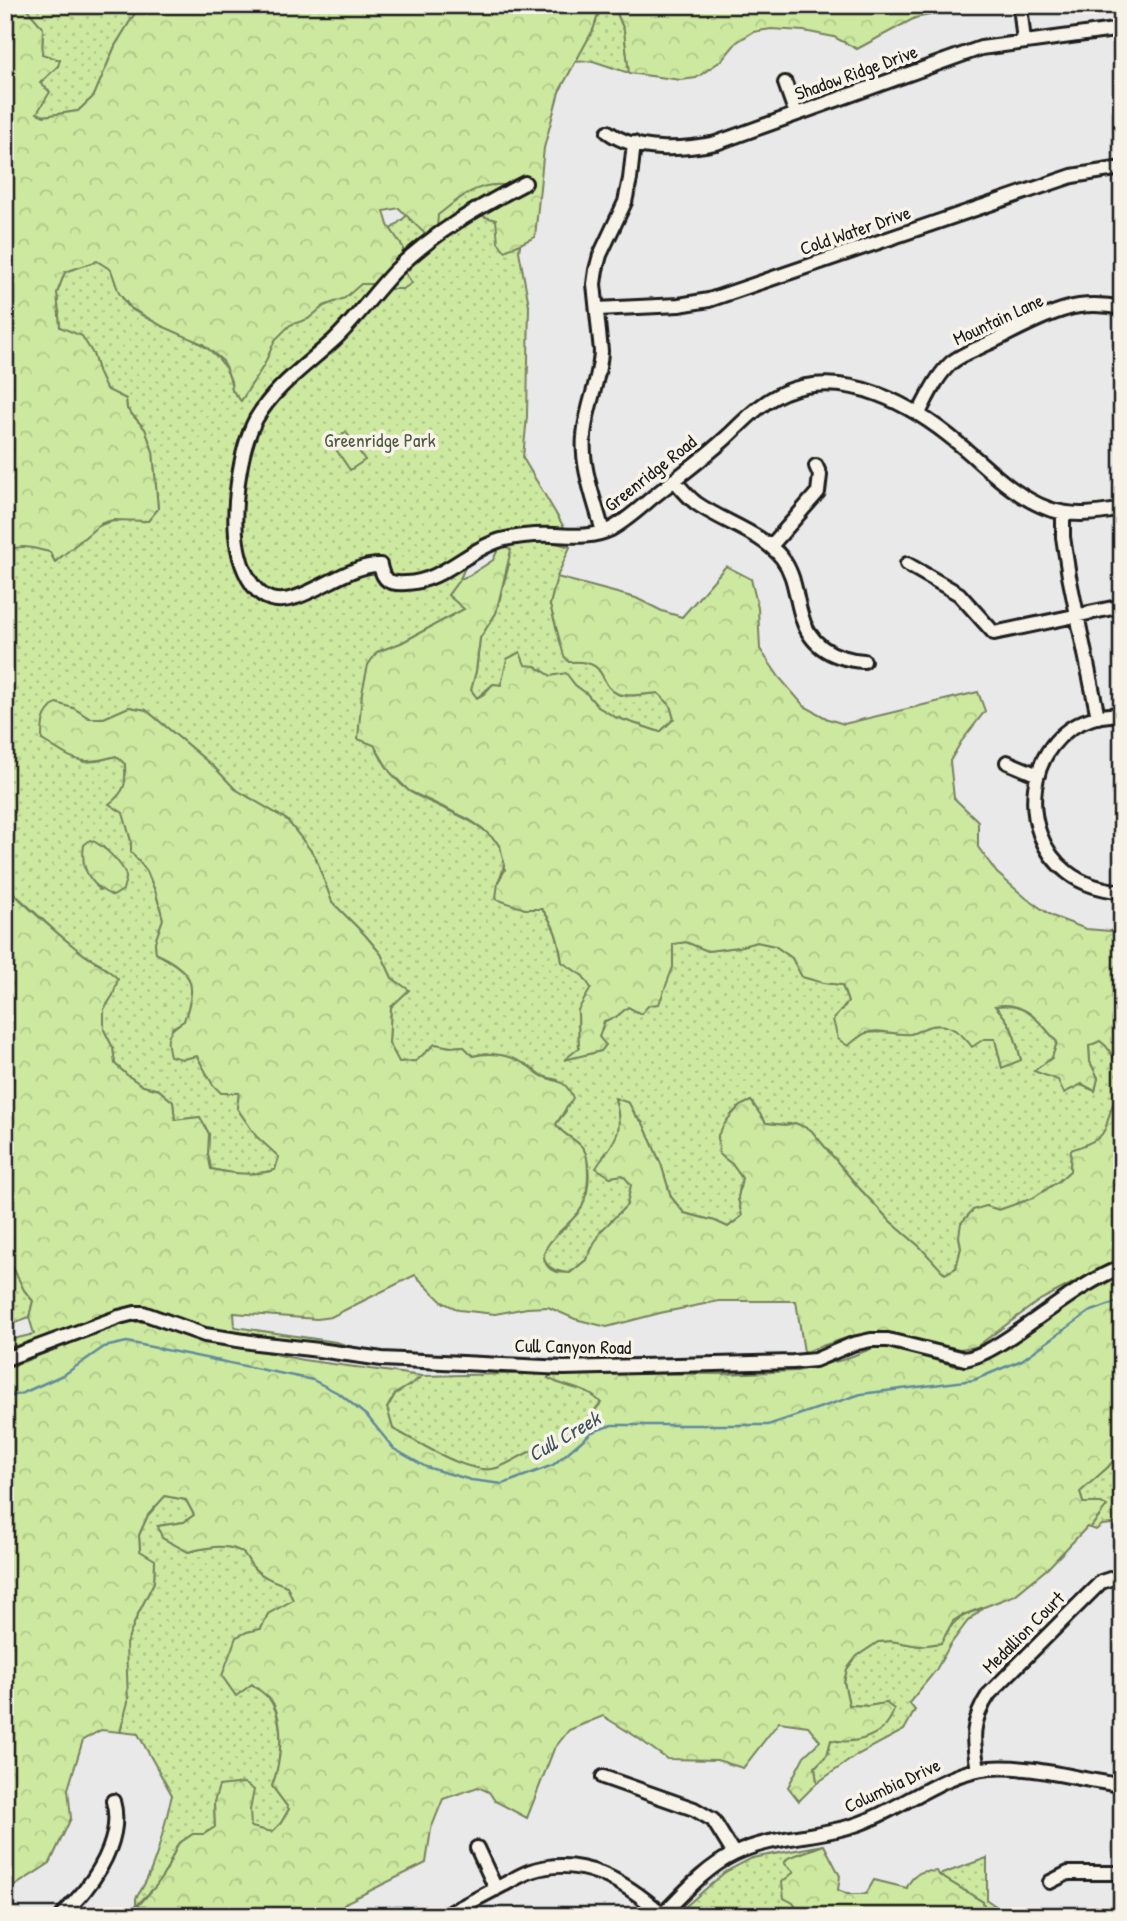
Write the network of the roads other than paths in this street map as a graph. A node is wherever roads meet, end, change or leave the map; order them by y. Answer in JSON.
{"nodes":[{"id":1,"x":1020,"y":5,"type":"edge"},
{"id":2,"x":1122,"y":29,"type":"edge"},
{"id":3,"x":1024,"y":42,"type":"junction"},
{"id":4,"x":785,"y":83,"type":"dead end"},
{"id":5,"x":796,"y":114,"type":"junction"},
{"id":6,"x":608,"y":132,"type":"dead end"},
{"id":7,"x":634,"y":144,"type":"junction"},
{"id":8,"x":1122,"y":168,"type":"edge"},
{"id":9,"x":525,"y":183,"type":"dead end"},
{"id":10,"x":1122,"y":308,"type":"edge"},
{"id":11,"x":597,"y":309,"type":"junction"},
{"id":12,"x":919,"y":414,"type":"junction"},
{"id":13,"x":816,"y":466,"type":"dead end"},
{"id":14,"x":674,"y":480,"type":"junction"},
{"id":15,"x":1122,"y":509,"type":"edge"},
{"id":16,"x":1063,"y":513,"type":"junction"},
{"id":17,"x":603,"y":531,"type":"junction"},
{"id":18,"x":771,"y":546,"type":"junction"},
{"id":19,"x":907,"y":564,"type":"dead end"},
{"id":20,"x":1122,"y":606,"type":"edge"},
{"id":21,"x":1077,"y":615,"type":"junction"},
{"id":22,"x":864,"y":661,"type":"dead end"},
{"id":23,"x":1122,"y":713,"type":"edge"},
{"id":24,"x":1098,"y":717,"type":"junction"},
{"id":25,"x":1007,"y":762,"type":"dead end"},
{"id":26,"x":1038,"y":775,"type":"junction"},
{"id":27,"x":1122,"y":892,"type":"edge"},
{"id":28,"x":1122,"y":1267,"type":"edge"},
{"id":29,"x":5,"y":1359,"type":"edge"},
{"id":30,"x":1116,"y":1577,"type":"dead end"},
{"id":31,"x":978,"y":1769,"type":"junction"},
{"id":32,"x":603,"y":1777,"type":"dead end"},
{"id":33,"x":1122,"y":1785,"type":"edge"},
{"id":34,"x":113,"y":1801,"type":"dead end"},
{"id":35,"x":477,"y":1848,"type":"dead end"},
{"id":36,"x":734,"y":1854,"type":"junction"},
{"id":37,"x":1122,"y":1873,"type":"edge"},
{"id":38,"x":1050,"y":1882,"type":"dead end"},
{"id":39,"x":496,"y":1889,"type":"junction"},
{"id":40,"x":662,"y":1915,"type":"edge"},
{"id":41,"x":62,"y":1916,"type":"edge"},
{"id":42,"x":444,"y":1916,"type":"edge"}],
"edges":[{"from":1,"to":3,"type":"street"},
{"from":2,"to":3,"type":"street","name":"Shadow Ridge Drive"},
{"from":3,"to":5,"type":"street","name":"Shadow Ridge Drive"},
{"from":4,"to":5,"type":"street"},
{"from":5,"to":7,"type":"street","name":"Shadow Ridge Drive"},
{"from":6,"to":7,"type":"street","name":"Shadow Ridge Drive"},
{"from":7,"to":11,"type":"street"},
{"from":8,"to":11,"type":"street","name":"Cold Water Drive"},
{"from":9,"to":17,"type":"street","name":"Greenridge Road"},
{"from":10,"to":12,"type":"street","name":"Mountain Lane"},
{"from":11,"to":17,"type":"street"},
{"from":12,"to":14,"type":"street","name":"Greenridge Road"},
{"from":12,"to":16,"type":"street","name":"Greenridge Road"},
{"from":13,"to":18,"type":"street"},
{"from":14,"to":17,"type":"street","name":"Greenridge Road"},
{"from":14,"to":18,"type":"street"},
{"from":15,"to":16,"type":"street","name":"Greenridge Road"},
{"from":16,"to":21,"type":"street"},
{"from":18,"to":22,"type":"street"},
{"from":19,"to":21,"type":"street"},
{"from":20,"to":21,"type":"street"},
{"from":21,"to":24,"type":"street"},
{"from":23,"to":24,"type":"street"},
{"from":24,"to":26,"type":"street"},
{"from":25,"to":26,"type":"street"},
{"from":26,"to":27,"type":"street"},
{"from":28,"to":29,"type":"street","name":"Cull Canyon Road"},
{"from":30,"to":31,"type":"street","name":"Medallion Court"},
{"from":31,"to":33,"type":"street","name":"Columbia Drive"},
{"from":31,"to":36,"type":"street","name":"Columbia Drive"},
{"from":32,"to":36,"type":"street"},
{"from":34,"to":41,"type":"street"},
{"from":35,"to":39,"type":"street"},
{"from":36,"to":40,"type":"street","name":"Columbia Drive"},
{"from":37,"to":38,"type":"street"},
{"from":39,"to":40,"type":"street"},
{"from":39,"to":42,"type":"street"}]}
